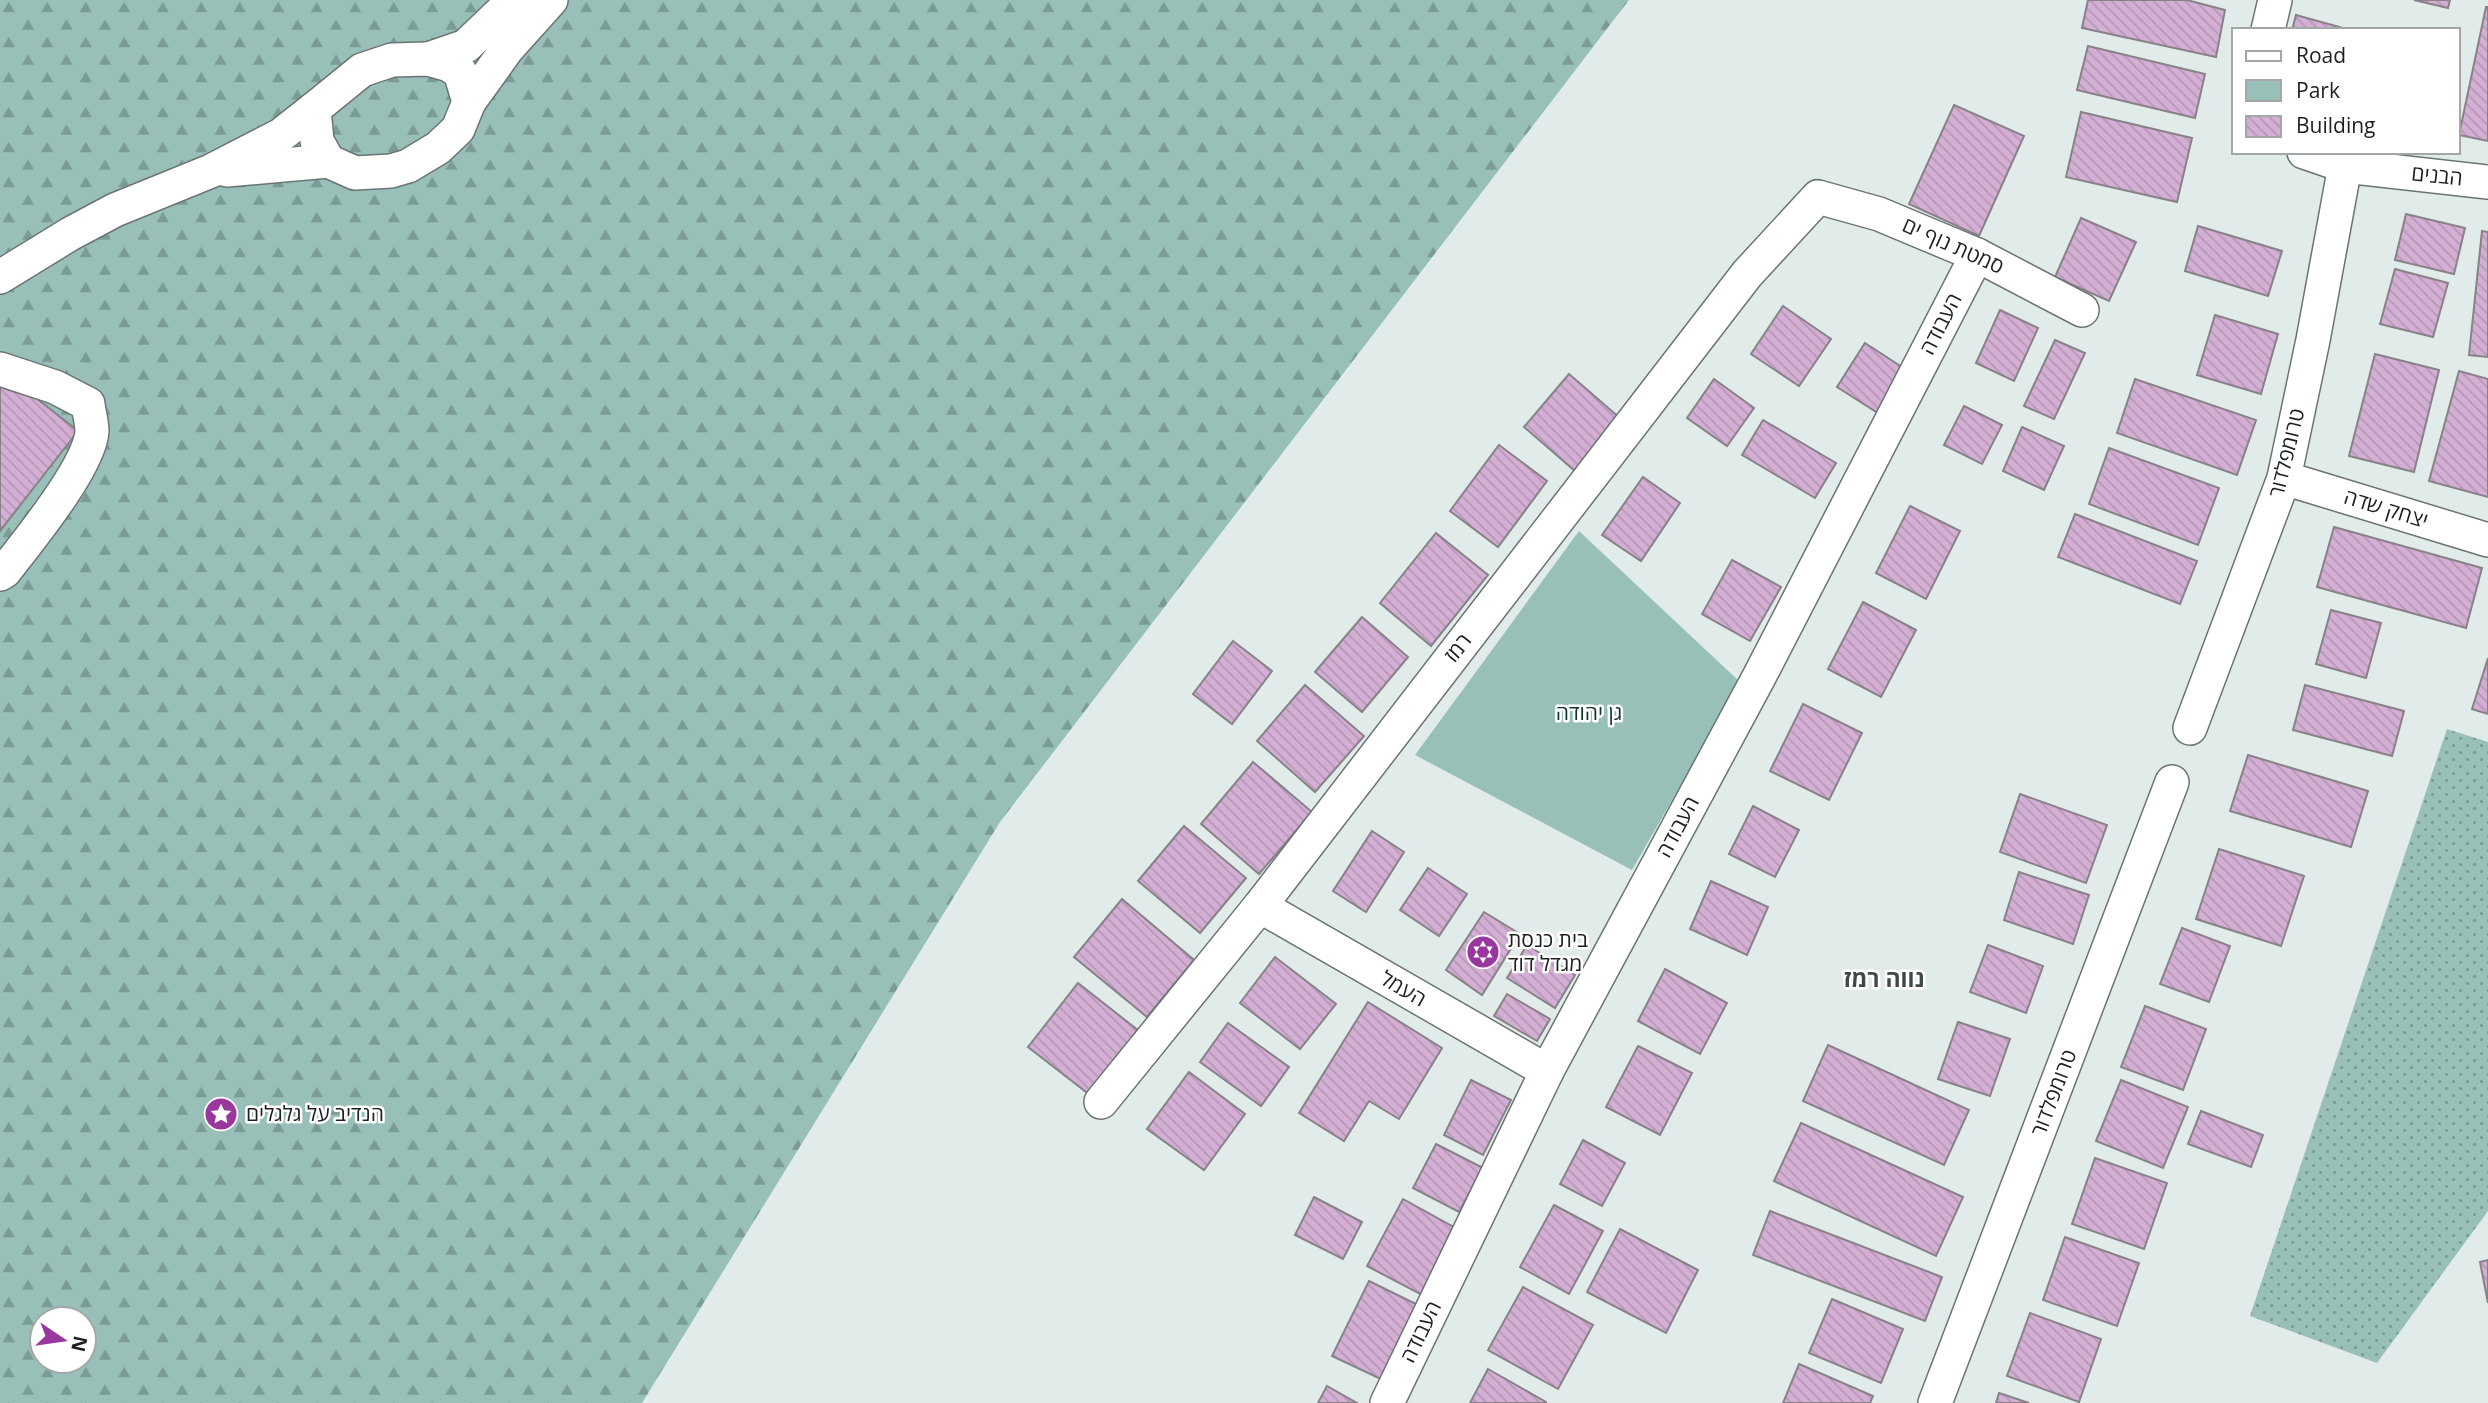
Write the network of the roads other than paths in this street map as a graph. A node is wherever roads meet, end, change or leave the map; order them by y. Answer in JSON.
{"nodes":[{"id":1,"x":514,"y":0,"type":"edge"},
{"id":2,"x":551,"y":0,"type":"edge"},
{"id":3,"x":2275,"y":0,"type":"edge"},
{"id":4,"x":2268,"y":28,"type":"edge"},
{"id":5,"x":428,"y":59,"type":"junction"},
{"id":6,"x":469,"y":102,"type":"junction"},
{"id":7,"x":314,"y":109,"type":"junction"},
{"id":8,"x":2310,"y":154,"type":"edge"},
{"id":9,"x":328,"y":161,"type":"junction"},
{"id":10,"x":2346,"y":166,"type":"junction"},
{"id":11,"x":211,"y":171,"type":"junction"},
{"id":12,"x":2488,"y":182,"type":"edge"},
{"id":13,"x":1818,"y":197,"type":"joint"},
{"id":14,"x":1977,"y":255,"type":"junction"},
{"id":15,"x":0,"y":277,"type":"edge"},
{"id":16,"x":2082,"y":310,"type":"dead end"},
{"id":17,"x":0,"y":369,"type":"edge"},
{"id":18,"x":2284,"y":478,"type":"junction"},
{"id":19,"x":2488,"y":540,"type":"edge"},
{"id":20,"x":0,"y":574,"type":"edge"},
{"id":21,"x":2190,"y":728,"type":"dead end"},
{"id":22,"x":2172,"y":782,"type":"dead end"},
{"id":23,"x":1260,"y":906,"type":"junction"},
{"id":24,"x":1546,"y":1071,"type":"junction"},
{"id":25,"x":1101,"y":1102,"type":"dead end"},
{"id":26,"x":1387,"y":1403,"type":"edge"},
{"id":27,"x":1935,"y":1403,"type":"edge"}],
"edges":[{"from":1,"to":5,"type":"street"},
{"from":2,"to":6,"type":"street"},
{"from":3,"to":4,"type":"street"},
{"from":5,"to":6,"type":"street"},
{"from":5,"to":7,"type":"street"},
{"from":6,"to":9,"type":"street"},
{"from":7,"to":9,"type":"street"},
{"from":7,"to":11,"type":"street"},
{"from":8,"to":10,"type":"street","name":"הבנים"},
{"from":9,"to":11,"type":"street"},
{"from":10,"to":12,"type":"street","name":"הבנים"},
{"from":10,"to":18,"type":"street","name":"טרומפלדור"},
{"from":11,"to":15,"type":"street"},
{"from":13,"to":14,"type":"street","name":"סמטת נוף ים"},
{"from":13,"to":23,"type":"street","name":"רמז"},
{"from":14,"to":16,"type":"street","name":"סמטת נוף ים"},
{"from":14,"to":24,"type":"street","name":"העבודה"},
{"from":17,"to":20,"type":"street"},
{"from":18,"to":19,"type":"street","name":"יצחק שדה"},
{"from":18,"to":21,"type":"street","name":"טרומפלדור"},
{"from":22,"to":27,"type":"street","name":"טרומפלדור"},
{"from":23,"to":24,"type":"street","name":"העמל"},
{"from":23,"to":25,"type":"street","name":"רמז"},
{"from":24,"to":26,"type":"street","name":"העבודה"}]}
